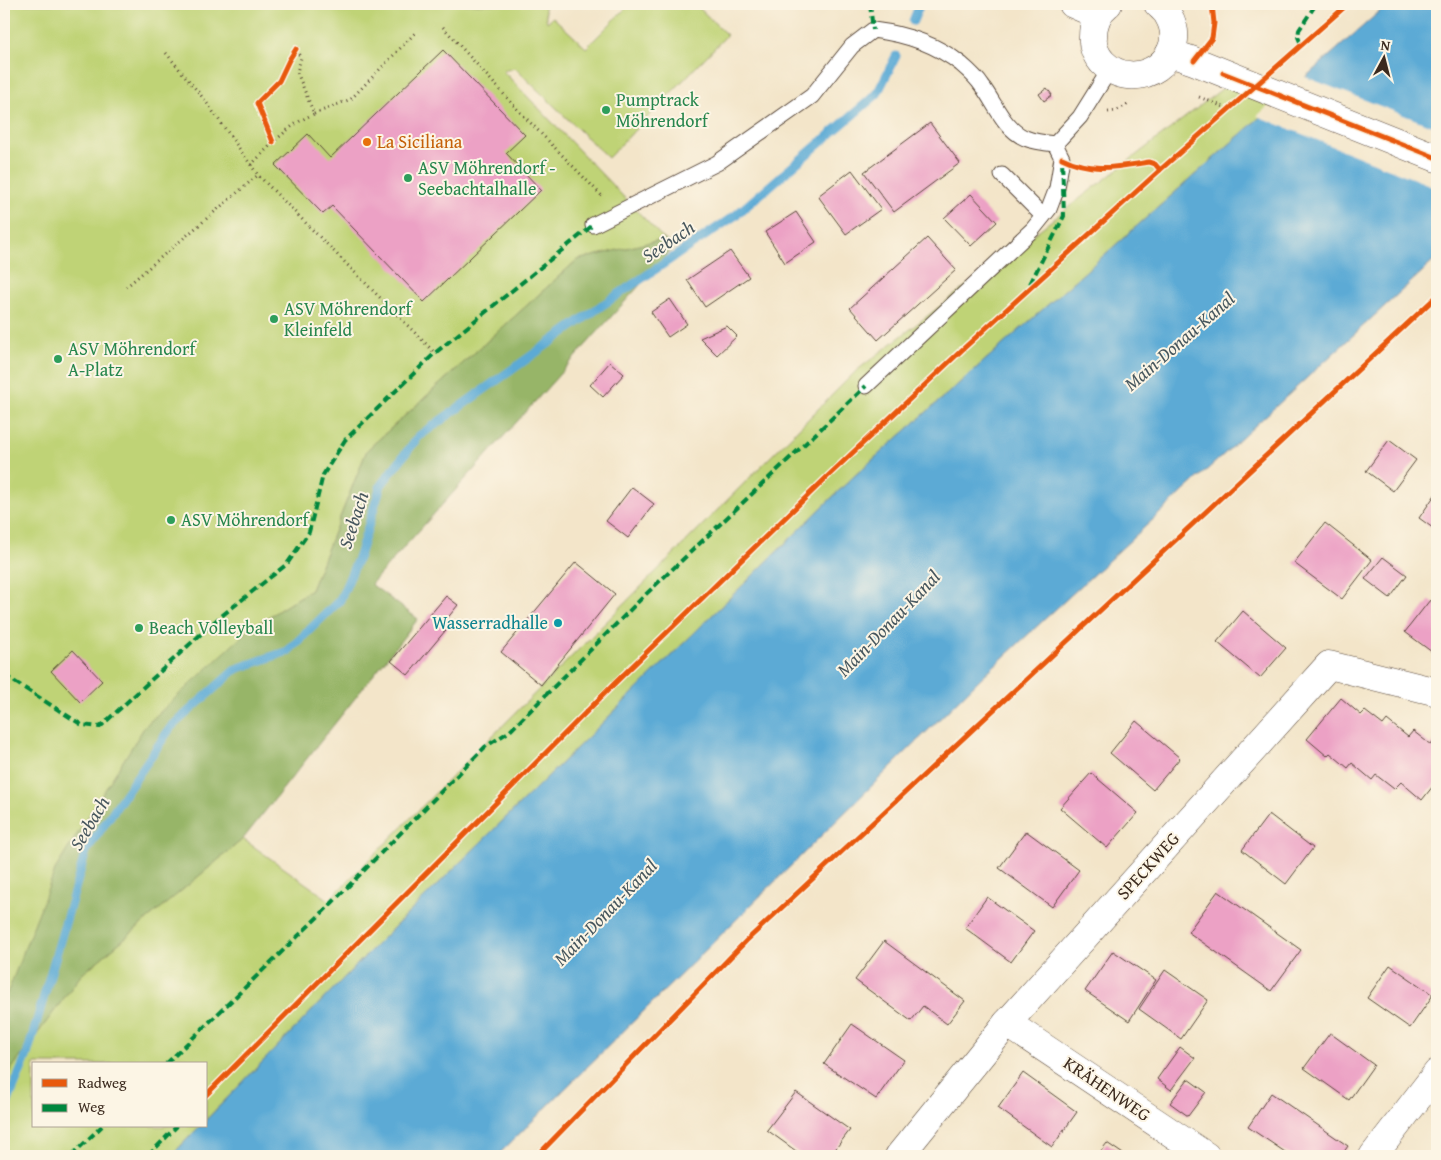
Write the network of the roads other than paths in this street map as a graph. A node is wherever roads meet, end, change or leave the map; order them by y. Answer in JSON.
{"nodes":[{"id":1,"x":1073,"y":4,"type":"edge"},
{"id":2,"x":1158,"y":4,"type":"edge"},
{"id":3,"x":1103,"y":9,"type":"edge"},
{"id":4,"x":1170,"y":53,"type":"junction"},
{"id":5,"x":1110,"y":69,"type":"junction"},
{"id":6,"x":1055,"y":144,"type":"junction"},
{"id":7,"x":1437,"y":158,"type":"edge"},
{"id":8,"x":1002,"y":175,"type":"dead end"},
{"id":9,"x":1043,"y":216,"type":"junction"},
{"id":10,"x":593,"y":225,"type":"dead end"},
{"id":11,"x":866,"y":386,"type":"dead end"},
{"id":12,"x":1437,"y":692,"type":"edge"},
{"id":13,"x":1007,"y":1023,"type":"junction"},
{"id":14,"x":1437,"y":1073,"type":"edge"},
{"id":15,"x":899,"y":1156,"type":"edge"},
{"id":16,"x":1206,"y":1156,"type":"edge"},
{"id":17,"x":1373,"y":1156,"type":"edge"}],
"edges":[{"from":1,"to":3,"type":"street"},
{"from":2,"to":4,"type":"street"},
{"from":3,"to":5,"type":"street"},
{"from":4,"to":5,"type":"street"},
{"from":4,"to":7,"type":"street"},
{"from":5,"to":6,"type":"lane"},
{"from":6,"to":9,"type":"lane"},
{"from":6,"to":10,"type":"lane"},
{"from":8,"to":9,"type":"lane"},
{"from":9,"to":11,"type":"lane"},
{"from":12,"to":13,"type":"street","name":"SPECKWEG"},
{"from":13,"to":15,"type":"street","name":"SPECKWEG"},
{"from":13,"to":16,"type":"street","name":"KRÄHENWEG"},
{"from":14,"to":17,"type":"street"}]}
